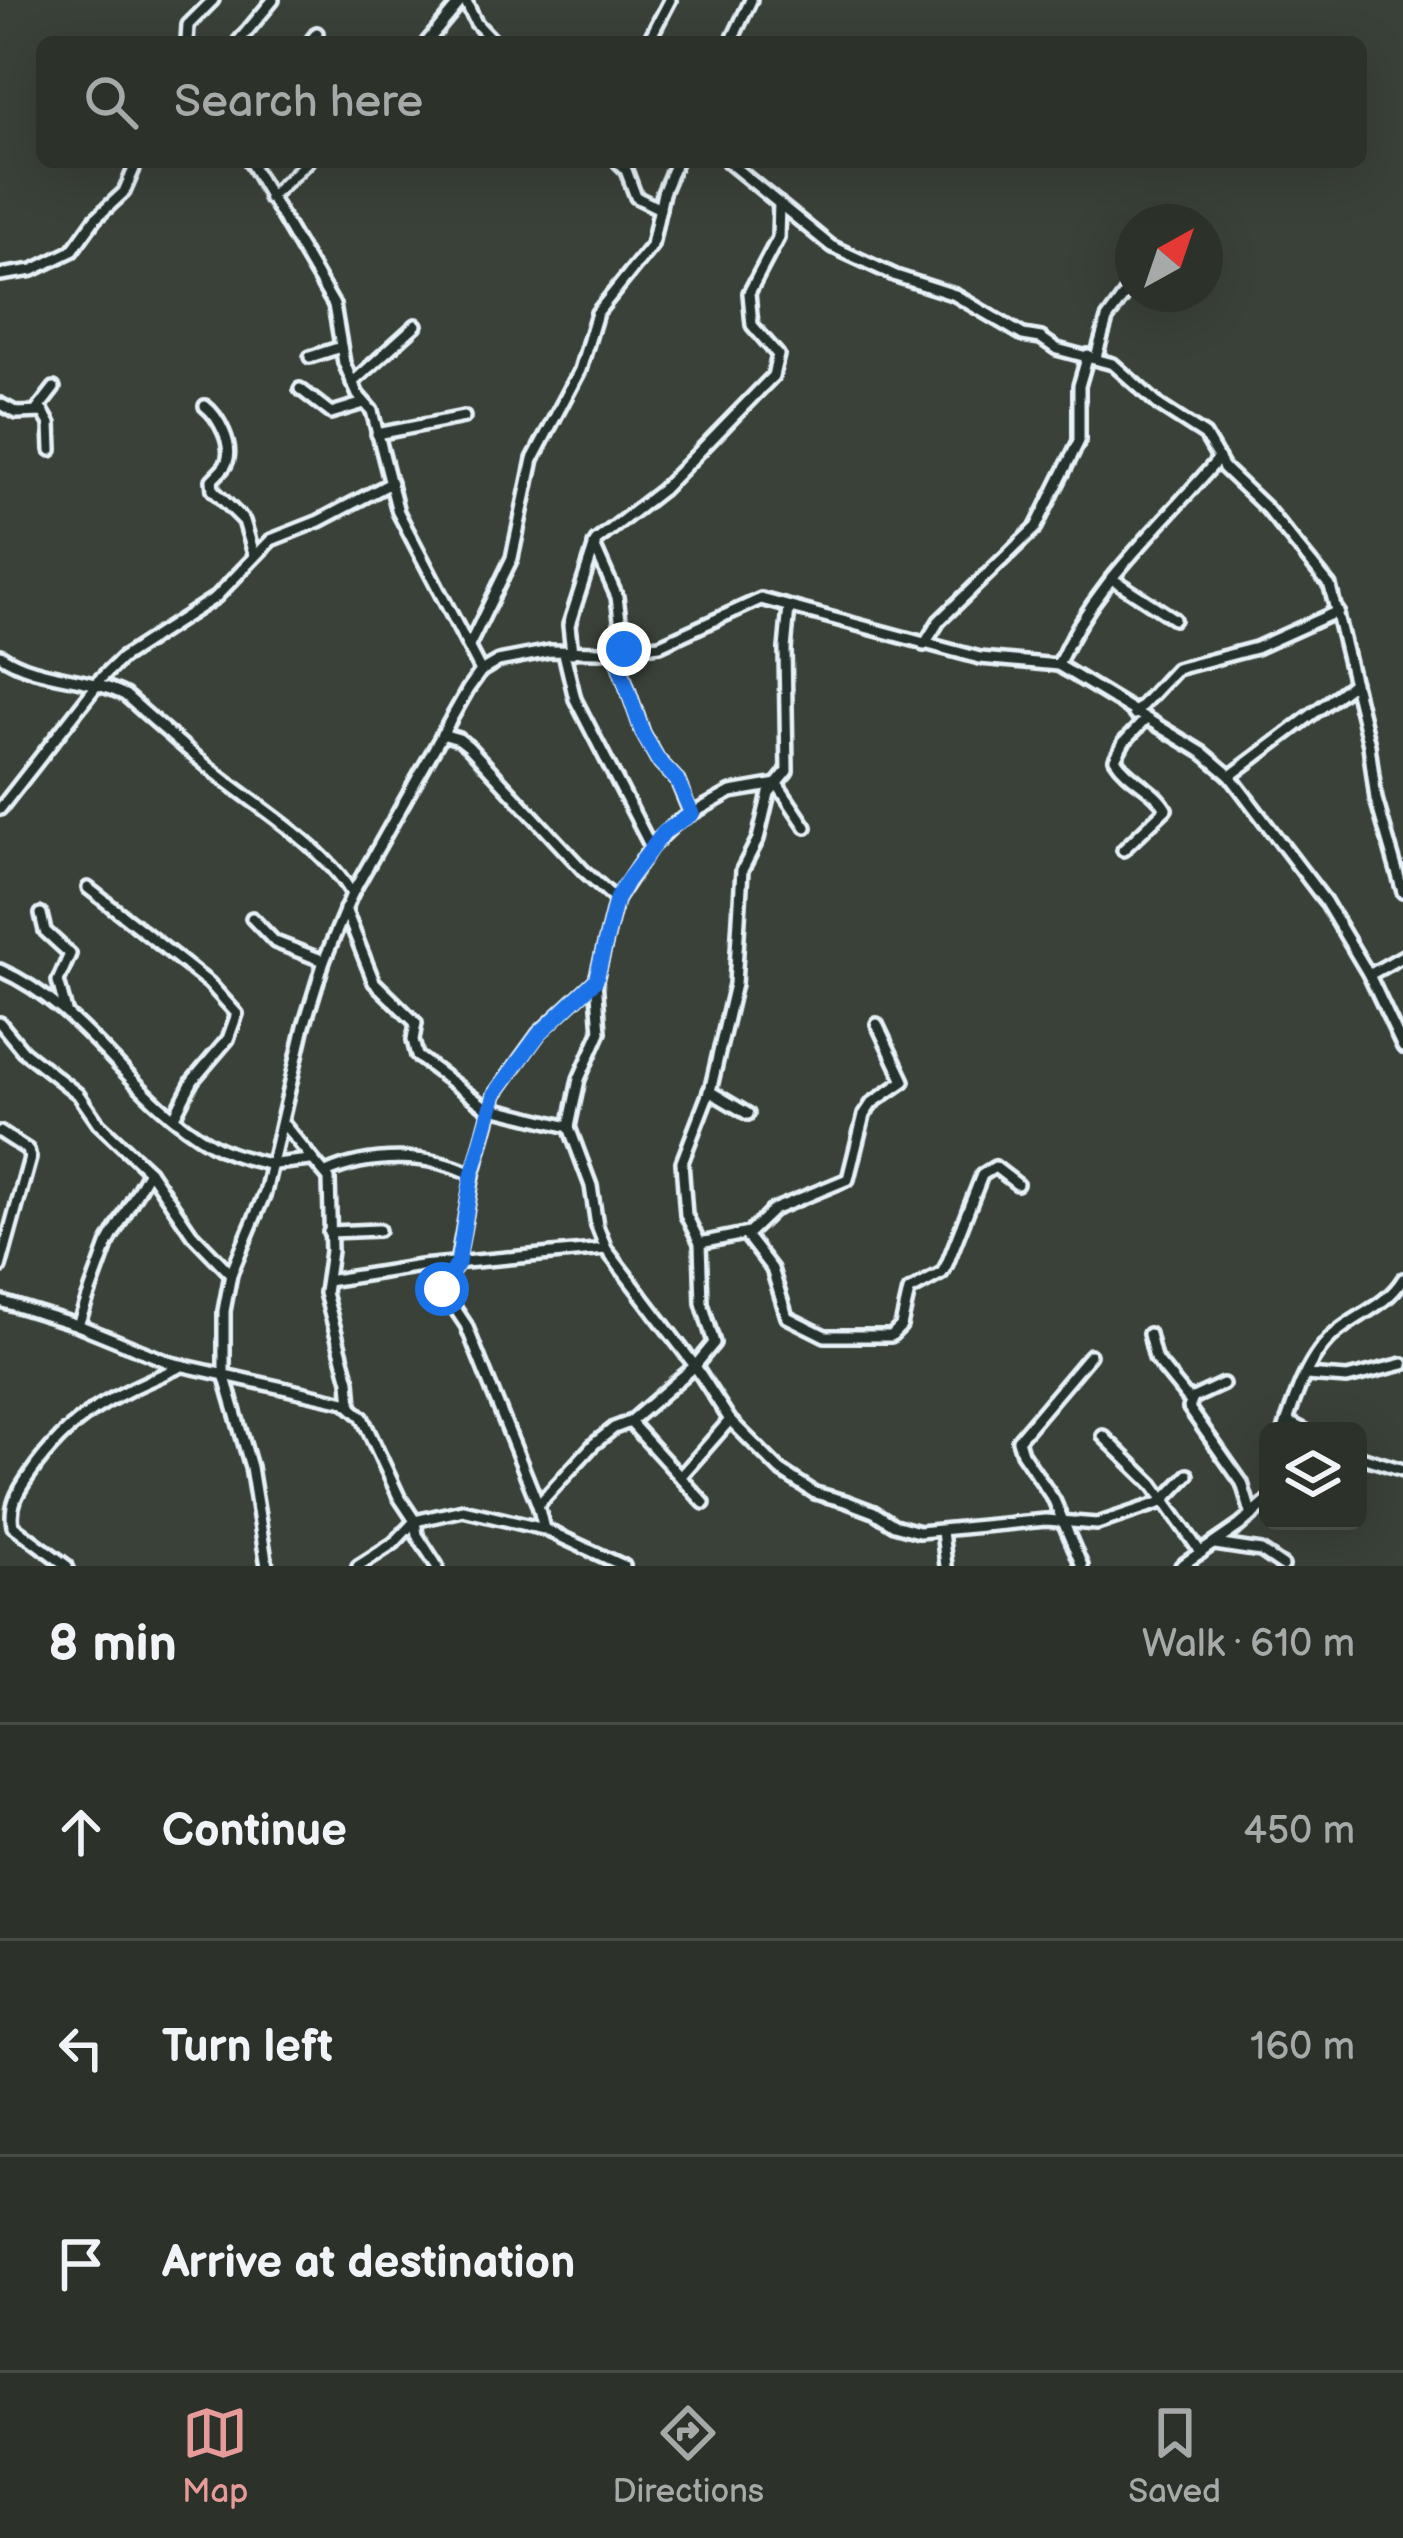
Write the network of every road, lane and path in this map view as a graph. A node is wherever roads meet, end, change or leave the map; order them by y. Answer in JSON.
{"nodes":[{"id":1,"x":213,"y":0,"type":"edge"},
{"id":2,"x":272,"y":0,"type":"edge"},
{"id":3,"x":464,"y":0,"type":"edge"},
{"id":4,"x":670,"y":0,"type":"edge"},
{"id":5,"x":751,"y":0,"type":"edge"},
{"id":6,"x":187,"y":36,"type":"edge"},
{"id":7,"x":243,"y":36,"type":"edge"},
{"id":8,"x":433,"y":36,"type":"edge"},
{"id":9,"x":488,"y":36,"type":"edge"},
{"id":10,"x":652,"y":36,"type":"edge"},
{"id":11,"x":734,"y":36,"type":"edge"},
{"id":12,"x":134,"y":168,"type":"edge"},
{"id":13,"x":253,"y":168,"type":"edge"},
{"id":14,"x":301,"y":168,"type":"edge"},
{"id":15,"x":624,"y":168,"type":"edge"},
{"id":16,"x":674,"y":168,"type":"edge"},
{"id":17,"x":735,"y":168,"type":"edge"},
{"id":18,"x":269,"y":198,"type":"junction"},
{"id":19,"x":779,"y":203,"type":"junction"},
{"id":20,"x":660,"y":209,"type":"junction"},
{"id":21,"x":0,"y":275,"type":"edge"},
{"id":22,"x":1115,"y":308,"type":"edge"},
{"id":23,"x":416,"y":325,"type":"dead end"},
{"id":24,"x":341,"y":347,"type":"junction"},
{"id":25,"x":1092,"y":356,"type":"junction"},
{"id":26,"x":310,"y":357,"type":"dead end"},
{"id":27,"x":352,"y":383,"type":"junction"},
{"id":28,"x":54,"y":388,"type":"dead end"},
{"id":29,"x":300,"y":389,"type":"dead end"},
{"id":30,"x":364,"y":403,"type":"junction"},
{"id":31,"x":0,"y":404,"type":"edge"},
{"id":32,"x":206,"y":406,"type":"dead end"},
{"id":33,"x":37,"y":410,"type":"junction"},
{"id":34,"x":464,"y":417,"type":"dead end"},
{"id":35,"x":377,"y":434,"type":"junction"},
{"id":36,"x":51,"y":450,"type":"dead end"},
{"id":37,"x":1219,"y":458,"type":"junction"},
{"id":38,"x":391,"y":483,"type":"junction"},
{"id":39,"x":594,"y":545,"type":"junction"},
{"id":40,"x":254,"y":554,"type":"junction"},
{"id":41,"x":1111,"y":578,"type":"junction"},
{"id":42,"x":789,"y":607,"type":"junction"},
{"id":43,"x":1338,"y":611,"type":"junction"},
{"id":44,"x":1174,"y":619,"type":"dead end"},
{"id":45,"x":924,"y":645,"type":"junction"},
{"id":46,"x":468,"y":646,"type":"junction"},
{"id":47,"x":619,"y":650,"type":"junction"},
{"id":48,"x":568,"y":653,"type":"junction"},
{"id":49,"x":0,"y":655,"type":"edge"},
{"id":50,"x":1058,"y":665,"type":"junction"},
{"id":51,"x":481,"y":671,"type":"junction"},
{"id":52,"x":1354,"y":683,"type":"junction"},
{"id":53,"x":96,"y":685,"type":"junction"},
{"id":54,"x":1139,"y":717,"type":"junction"},
{"id":55,"x":442,"y":734,"type":"junction"},
{"id":56,"x":1230,"y":776,"type":"junction"},
{"id":57,"x":777,"y":784,"type":"junction"},
{"id":58,"x":0,"y":809,"type":"edge"},
{"id":59,"x":692,"y":814,"type":"junction"},
{"id":60,"x":806,"y":827,"type":"dead end"},
{"id":61,"x":651,"y":847,"type":"junction"},
{"id":62,"x":1123,"y":850,"type":"dead end"},
{"id":63,"x":88,"y":888,"type":"dead end"},
{"id":64,"x":1403,"y":892,"type":"edge"},
{"id":65,"x":352,"y":894,"type":"junction"},
{"id":66,"x":616,"y":900,"type":"junction"},
{"id":67,"x":345,"y":909,"type":"junction"},
{"id":68,"x":41,"y":914,"type":"dead end"},
{"id":69,"x":252,"y":918,"type":"dead end"},
{"id":70,"x":1403,"y":956,"type":"edge"},
{"id":71,"x":324,"y":961,"type":"junction"},
{"id":72,"x":1,"y":972,"type":"edge"},
{"id":73,"x":1369,"y":975,"type":"junction"},
{"id":74,"x":596,"y":980,"type":"junction"},
{"id":75,"x":58,"y":981,"type":"junction"},
{"id":76,"x":32,"y":986,"type":"junction"},
{"id":77,"x":66,"y":1011,"type":"junction"},
{"id":78,"x":0,"y":1023,"type":"edge"},
{"id":79,"x":877,"y":1024,"type":"dead end"},
{"id":80,"x":1403,"y":1047,"type":"edge"},
{"id":81,"x":709,"y":1091,"type":"junction"},
{"id":82,"x":490,"y":1108,"type":"junction"},
{"id":83,"x":748,"y":1114,"type":"dead end"},
{"id":84,"x":174,"y":1117,"type":"junction"},
{"id":85,"x":284,"y":1125,"type":"junction"},
{"id":86,"x":569,"y":1127,"type":"junction"},
{"id":87,"x":0,"y":1132,"type":"edge"},
{"id":88,"x":310,"y":1160,"type":"junction"},
{"id":89,"x":273,"y":1165,"type":"junction"},
{"id":90,"x":149,"y":1172,"type":"junction"},
{"id":91,"x":326,"y":1173,"type":"junction"},
{"id":92,"x":472,"y":1175,"type":"junction"},
{"id":93,"x":1017,"y":1184,"type":"dead end"},
{"id":94,"x":379,"y":1231,"type":"dead end"},
{"id":95,"x":329,"y":1232,"type":"junction"},
{"id":96,"x":745,"y":1234,"type":"junction"},
{"id":97,"x":700,"y":1244,"type":"junction"},
{"id":98,"x":606,"y":1249,"type":"junction"},
{"id":99,"x":458,"y":1263,"type":"junction"},
{"id":100,"x":431,"y":1265,"type":"junction"},
{"id":101,"x":0,"y":1268,"type":"edge"},
{"id":102,"x":231,"y":1274,"type":"junction"},
{"id":103,"x":1403,"y":1279,"type":"edge"},
{"id":104,"x":328,"y":1281,"type":"junction"},
{"id":105,"x":442,"y":1289,"type":"junction"},
{"id":106,"x":0,"y":1301,"type":"edge"},
{"id":107,"x":79,"y":1325,"type":"junction"},
{"id":108,"x":1148,"y":1334,"type":"dead end"},
{"id":109,"x":1090,"y":1355,"type":"dead end"},
{"id":110,"x":1403,"y":1364,"type":"edge"},
{"id":111,"x":182,"y":1366,"type":"junction"},
{"id":112,"x":695,"y":1366,"type":"junction"},
{"id":113,"x":224,"y":1374,"type":"junction"},
{"id":114,"x":1306,"y":1375,"type":"junction"},
{"id":115,"x":1223,"y":1384,"type":"dead end"},
{"id":116,"x":1189,"y":1400,"type":"junction"},
{"id":117,"x":351,"y":1406,"type":"junction"},
{"id":118,"x":730,"y":1420,"type":"junction"},
{"id":119,"x":630,"y":1422,"type":"junction"},
{"id":120,"x":1288,"y":1422,"type":"edge"},
{"id":121,"x":1103,"y":1436,"type":"dead end"},
{"id":122,"x":1367,"y":1459,"type":"edge"},
{"id":123,"x":1403,"y":1469,"type":"edge"},
{"id":124,"x":1188,"y":1475,"type":"dead end"},
{"id":125,"x":680,"y":1476,"type":"junction"},
{"id":126,"x":1165,"y":1500,"type":"junction"},
{"id":127,"x":704,"y":1503,"type":"dead end"},
{"id":128,"x":538,"y":1505,"type":"junction"},
{"id":129,"x":1259,"y":1509,"type":"edge"},
{"id":130,"x":1252,"y":1516,"type":"junction"},
{"id":131,"x":0,"y":1520,"type":"edge"},
{"id":132,"x":415,"y":1521,"type":"junction"},
{"id":133,"x":1066,"y":1522,"type":"junction"},
{"id":134,"x":13,"y":1526,"type":"junction"},
{"id":135,"x":1239,"y":1526,"type":"junction"},
{"id":136,"x":544,"y":1529,"type":"junction"},
{"id":137,"x":942,"y":1531,"type":"junction"},
{"id":138,"x":1215,"y":1544,"type":"junction"},
{"id":139,"x":1262,"y":1551,"type":"junction"},
{"id":140,"x":1202,"y":1557,"type":"edge"},
{"id":141,"x":67,"y":1566,"type":"edge"},
{"id":142,"x":267,"y":1566,"type":"edge"},
{"id":143,"x":358,"y":1566,"type":"edge"},
{"id":144,"x":437,"y":1566,"type":"edge"},
{"id":145,"x":624,"y":1566,"type":"edge"},
{"id":146,"x":946,"y":1566,"type":"edge"},
{"id":147,"x":1082,"y":1566,"type":"edge"},
{"id":148,"x":1181,"y":1566,"type":"edge"},
{"id":149,"x":1283,"y":1566,"type":"edge"}],
"edges":[{"from":1,"to":6,"type":"street"},
{"from":2,"to":7,"type":"street"},
{"from":3,"to":8,"type":"street"},
{"from":3,"to":9,"type":"street"},
{"from":4,"to":10,"type":"street"},
{"from":5,"to":11,"type":"street"},
{"from":12,"to":21,"type":"street"},
{"from":13,"to":18,"type":"street"},
{"from":14,"to":18,"type":"street"},
{"from":15,"to":20,"type":"street"},
{"from":16,"to":20,"type":"street"},
{"from":17,"to":19,"type":"street"},
{"from":18,"to":24,"type":"street"},
{"from":19,"to":25,"type":"street"},
{"from":19,"to":39,"type":"street"},
{"from":20,"to":46,"type":"street"},
{"from":22,"to":25,"type":"street"},
{"from":23,"to":27,"type":"street"},
{"from":24,"to":26,"type":"street"},
{"from":24,"to":27,"type":"street"},
{"from":25,"to":37,"type":"street"},
{"from":25,"to":45,"type":"street"},
{"from":27,"to":30,"type":"street"},
{"from":28,"to":33,"type":"street"},
{"from":29,"to":30,"type":"street"},
{"from":30,"to":35,"type":"street"},
{"from":31,"to":33,"type":"street"},
{"from":32,"to":40,"type":"street"},
{"from":33,"to":36,"type":"street"},
{"from":34,"to":35,"type":"street"},
{"from":35,"to":38,"type":"street"},
{"from":37,"to":41,"type":"street"},
{"from":37,"to":43,"type":"street"},
{"from":38,"to":40,"type":"street"},
{"from":38,"to":46,"type":"street"},
{"from":39,"to":47,"type":"street"},
{"from":39,"to":48,"type":"street"},
{"from":40,"to":53,"type":"street"},
{"from":41,"to":44,"type":"street"},
{"from":41,"to":50,"type":"street"},
{"from":42,"to":45,"type":"street"},
{"from":42,"to":47,"type":"street"},
{"from":42,"to":57,"type":"street"},
{"from":43,"to":52,"type":"street"},
{"from":43,"to":54,"type":"street"},
{"from":45,"to":50,"type":"street"},
{"from":46,"to":51,"type":"street"},
{"from":47,"to":48,"type":"street"},
{"from":47,"to":59,"type":"street"},
{"from":48,"to":51,"type":"street"},
{"from":48,"to":61,"type":"street"},
{"from":49,"to":53,"type":"street"},
{"from":50,"to":54,"type":"street"},
{"from":51,"to":55,"type":"street"},
{"from":52,"to":56,"type":"street"},
{"from":52,"to":64,"type":"street"},
{"from":53,"to":58,"type":"street"},
{"from":53,"to":65,"type":"street"},
{"from":54,"to":56,"type":"street"},
{"from":54,"to":62,"type":"street"},
{"from":55,"to":65,"type":"street"},
{"from":55,"to":66,"type":"street"},
{"from":56,"to":73,"type":"street"},
{"from":57,"to":59,"type":"street"},
{"from":57,"to":60,"type":"street"},
{"from":57,"to":81,"type":"street"},
{"from":59,"to":61,"type":"street"},
{"from":61,"to":66,"type":"street"},
{"from":63,"to":84,"type":"street"},
{"from":65,"to":67,"type":"street"},
{"from":66,"to":74,"type":"street"},
{"from":67,"to":71,"type":"street"},
{"from":67,"to":82,"type":"street"},
{"from":68,"to":75,"type":"street"},
{"from":69,"to":71,"type":"street"},
{"from":70,"to":73,"type":"street"},
{"from":71,"to":85,"type":"street"},
{"from":72,"to":76,"type":"street"},
{"from":73,"to":80,"type":"street"},
{"from":74,"to":82,"type":"street"},
{"from":74,"to":86,"type":"street"},
{"from":75,"to":76,"type":"street"},
{"from":75,"to":77,"type":"street"},
{"from":76,"to":77,"type":"street"},
{"from":77,"to":84,"type":"street"},
{"from":78,"to":90,"type":"street"},
{"from":79,"to":96,"type":"street"},
{"from":81,"to":83,"type":"street"},
{"from":81,"to":97,"type":"street"},
{"from":82,"to":86,"type":"street"},
{"from":82,"to":92,"type":"street"},
{"from":84,"to":89,"type":"street"},
{"from":85,"to":88,"type":"street"},
{"from":85,"to":89,"type":"street"},
{"from":86,"to":98,"type":"street"},
{"from":87,"to":101,"type":"street"},
{"from":88,"to":89,"type":"street"},
{"from":88,"to":91,"type":"street"},
{"from":89,"to":102,"type":"street"},
{"from":90,"to":102,"type":"street"},
{"from":90,"to":107,"type":"street"},
{"from":91,"to":92,"type":"street"},
{"from":91,"to":95,"type":"street"},
{"from":92,"to":99,"type":"street"},
{"from":93,"to":96,"type":"street"},
{"from":94,"to":95,"type":"street"},
{"from":95,"to":104,"type":"street"},
{"from":96,"to":97,"type":"street"},
{"from":97,"to":112,"type":"street"},
{"from":98,"to":99,"type":"street"},
{"from":98,"to":112,"type":"street"},
{"from":99,"to":100,"type":"street"},
{"from":99,"to":105,"type":"street"},
{"from":100,"to":104,"type":"street"},
{"from":100,"to":105,"type":"street"},
{"from":102,"to":113,"type":"street"},
{"from":103,"to":114,"type":"street"},
{"from":104,"to":117,"type":"street"},
{"from":105,"to":128,"type":"street"},
{"from":106,"to":107,"type":"street"},
{"from":107,"to":111,"type":"street"},
{"from":108,"to":116,"type":"street"},
{"from":109,"to":133,"type":"street"},
{"from":110,"to":114,"type":"street"},
{"from":111,"to":113,"type":"street"},
{"from":111,"to":134,"type":"street"},
{"from":112,"to":118,"type":"street"},
{"from":112,"to":119,"type":"street"},
{"from":113,"to":117,"type":"street"},
{"from":113,"to":142,"type":"street"},
{"from":114,"to":120,"type":"street"},
{"from":115,"to":116,"type":"street"},
{"from":116,"to":130,"type":"street"},
{"from":117,"to":132,"type":"street"},
{"from":118,"to":125,"type":"street"},
{"from":118,"to":137,"type":"street"},
{"from":119,"to":125,"type":"street"},
{"from":119,"to":128,"type":"street"},
{"from":121,"to":126,"type":"street"},
{"from":122,"to":123,"type":"street"},
{"from":124,"to":126,"type":"street"},
{"from":125,"to":127,"type":"street"},
{"from":126,"to":133,"type":"street"},
{"from":126,"to":140,"type":"street"},
{"from":128,"to":136,"type":"street"},
{"from":129,"to":130,"type":"street"},
{"from":130,"to":135,"type":"street"},
{"from":131,"to":134,"type":"street"},
{"from":132,"to":136,"type":"street"},
{"from":132,"to":143,"type":"street"},
{"from":132,"to":144,"type":"street"},
{"from":133,"to":137,"type":"street"},
{"from":133,"to":147,"type":"street"},
{"from":134,"to":141,"type":"street"},
{"from":135,"to":138,"type":"street"},
{"from":135,"to":139,"type":"street"},
{"from":136,"to":145,"type":"street"},
{"from":137,"to":146,"type":"street"},
{"from":138,"to":139,"type":"street"},
{"from":138,"to":140,"type":"street"},
{"from":139,"to":149,"type":"street"},
{"from":140,"to":148,"type":"street"}]}
